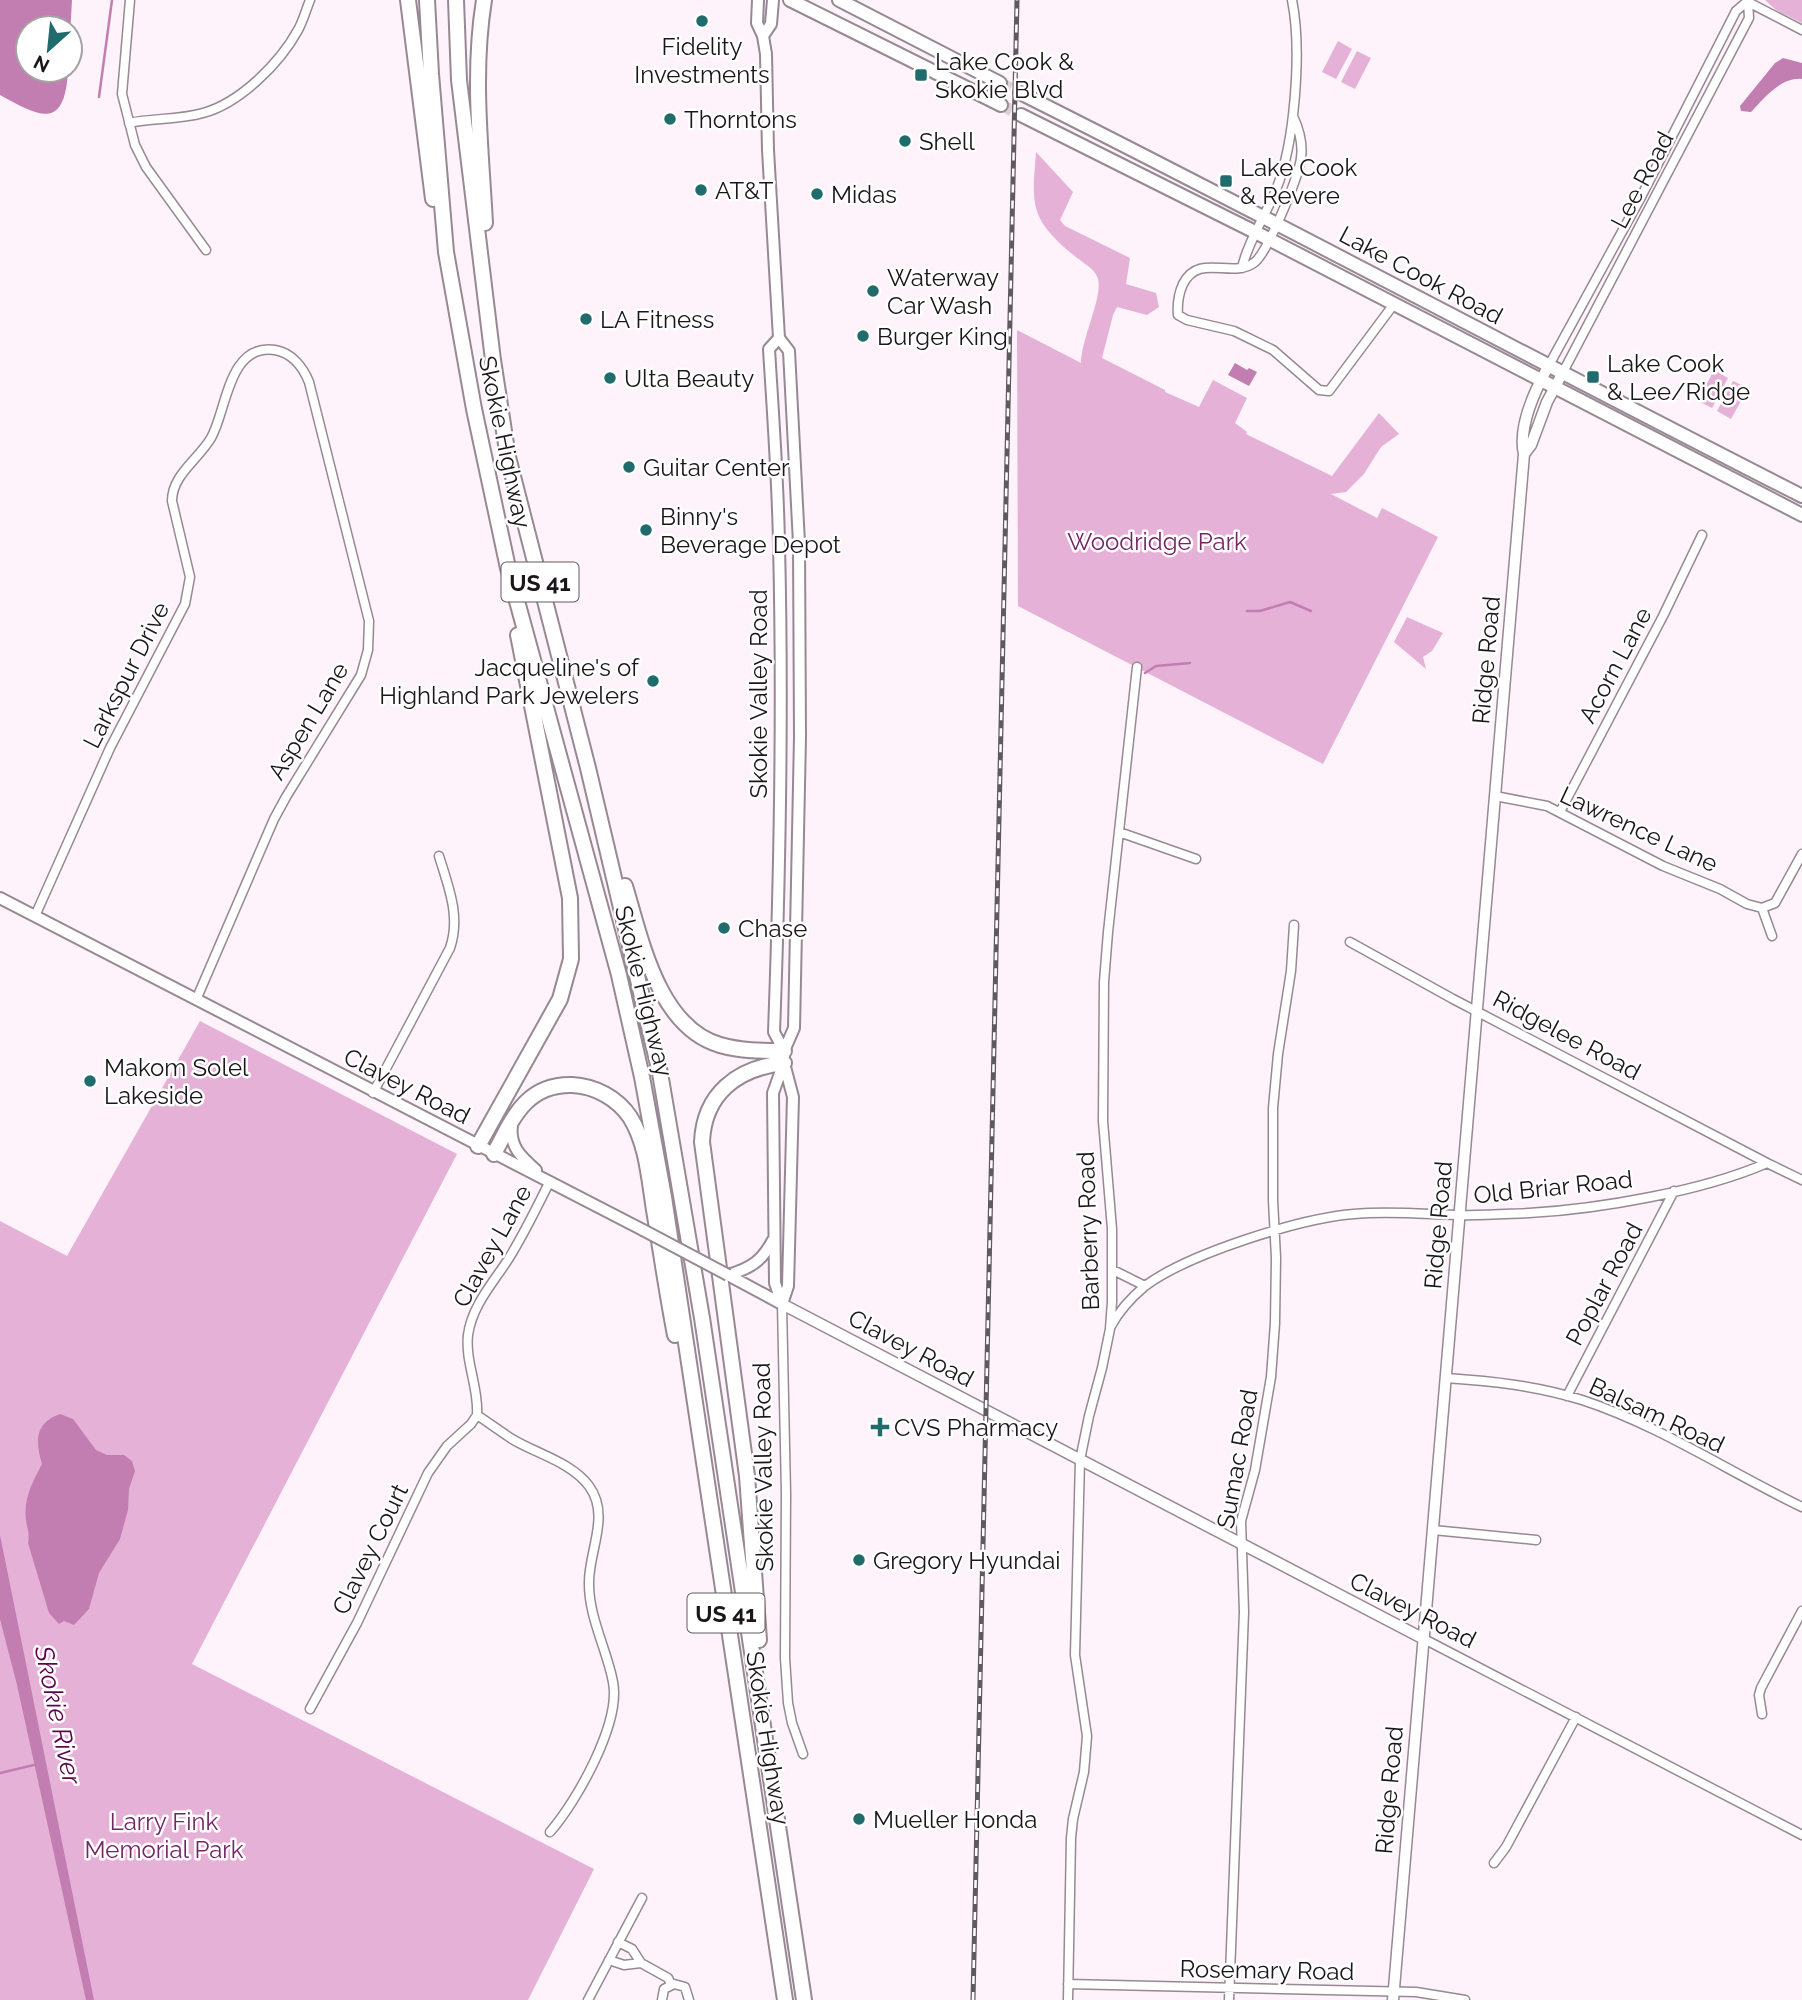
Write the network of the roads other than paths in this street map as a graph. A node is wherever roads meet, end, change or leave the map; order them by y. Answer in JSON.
{"nodes":[{"id":1,"x":130,"y":0,"type":"edge"},
{"id":2,"x":310,"y":0,"type":"edge"},
{"id":3,"x":408,"y":0,"type":"edge"},
{"id":4,"x":428,"y":0,"type":"edge"},
{"id":5,"x":456,"y":0,"type":"edge"},
{"id":6,"x":484,"y":0,"type":"edge"},
{"id":7,"x":758,"y":0,"type":"edge"},
{"id":8,"x":773,"y":0,"type":"edge"},
{"id":9,"x":790,"y":0,"type":"edge"},
{"id":10,"x":839,"y":0,"type":"edge"},
{"id":11,"x":1292,"y":0,"type":"edge"},
{"id":12,"x":1748,"y":1,"type":"edge"},
{"id":13,"x":1802,"y":30,"type":"edge"},
{"id":14,"x":763,"y":36,"type":"junction"},
{"id":15,"x":1000,"y":83,"type":"tunnel mouth"},
{"id":16,"x":1020,"y":93,"type":"tunnel mouth"},
{"id":17,"x":1001,"y":105,"type":"tunnel mouth"},
{"id":18,"x":1021,"y":115,"type":"tunnel mouth"},
{"id":19,"x":1293,"y":116,"type":"junction"},
{"id":20,"x":129,"y":123,"type":"junction"},
{"id":21,"x":1272,"y":219,"type":"junction"},
{"id":22,"x":1263,"y":236,"type":"junction"},
{"id":23,"x":206,"y":250,"type":"dead end"},
{"id":24,"x":446,"y":251,"type":"junction"},
{"id":25,"x":1242,"y":268,"type":"junction"},
{"id":26,"x":1394,"y":304,"type":"junction"},
{"id":27,"x":779,"y":338,"type":"junction"},
{"id":28,"x":493,"y":360,"type":"junction"},
{"id":29,"x":1548,"y":367,"type":"junction"},
{"id":30,"x":234,"y":373,"type":"joint"},
{"id":31,"x":1562,"y":374,"type":"junction"},
{"id":32,"x":1541,"y":380,"type":"junction"},
{"id":33,"x":1555,"y":387,"type":"junction"},
{"id":34,"x":1524,"y":454,"type":"junction"},
{"id":35,"x":1802,"y":496,"type":"edge"},
{"id":36,"x":1802,"y":515,"type":"edge"},
{"id":37,"x":1702,"y":535,"type":"dead end"},
{"id":38,"x":799,"y":543,"type":"junction"},
{"id":39,"x":779,"y":544,"type":"junction"},
{"id":40,"x":508,"y":568,"type":"junction"},
{"id":41,"x":780,"y":623,"type":"junction"},
{"id":42,"x":799,"y":624,"type":"junction"},
{"id":43,"x":1137,"y":667,"type":"dead end"},
{"id":44,"x":1495,"y":796,"type":"junction"},
{"id":45,"x":596,"y":803,"type":"junction"},
{"id":46,"x":1560,"y":812,"type":"junction"},
{"id":47,"x":1119,"y":832,"type":"junction"},
{"id":48,"x":1802,"y":855,"type":"edge"},
{"id":49,"x":439,"y":856,"type":"dead end"},
{"id":50,"x":1196,"y":859,"type":"dead end"},
{"id":51,"x":0,"y":898,"type":"edge"},
{"id":52,"x":1762,"y":908,"type":"junction"},
{"id":53,"x":35,"y":916,"type":"junction"},
{"id":54,"x":1294,"y":925,"type":"dead end"},
{"id":55,"x":1772,"y":936,"type":"dead end"},
{"id":56,"x":1350,"y":942,"type":"dead end"},
{"id":57,"x":196,"y":1000,"type":"junction"},
{"id":58,"x":1477,"y":1009,"type":"junction"},
{"id":59,"x":784,"y":1057,"type":"junction"},
{"id":60,"x":373,"y":1093,"type":"junction"},
{"id":61,"x":516,"y":1112,"type":"junction"},
{"id":62,"x":478,"y":1146,"type":"junction"},
{"id":63,"x":495,"y":1154,"type":"junction"},
{"id":64,"x":1767,"y":1163,"type":"junction"},
{"id":65,"x":1802,"y":1180,"type":"edge"},
{"id":66,"x":549,"y":1181,"type":"junction"},
{"id":67,"x":1674,"y":1191,"type":"junction"},
{"id":68,"x":1460,"y":1215,"type":"junction"},
{"id":69,"x":1275,"y":1231,"type":"junction"},
{"id":70,"x":775,"y":1236,"type":"junction"},
{"id":71,"x":1112,"y":1270,"type":"junction"},
{"id":72,"x":728,"y":1275,"type":"junction"},
{"id":73,"x":1145,"y":1286,"type":"junction"},
{"id":74,"x":782,"y":1304,"type":"junction"},
{"id":75,"x":1110,"y":1329,"type":"junction"},
{"id":76,"x":1446,"y":1378,"type":"junction"},
{"id":77,"x":1567,"y":1396,"type":"junction"},
{"id":78,"x":477,"y":1415,"type":"junction"},
{"id":79,"x":698,"y":1422,"type":"junction"},
{"id":80,"x":1080,"y":1460,"type":"junction"},
{"id":81,"x":1802,"y":1507,"type":"edge"},
{"id":82,"x":1433,"y":1530,"type":"junction"},
{"id":83,"x":1536,"y":1540,"type":"dead end"},
{"id":84,"x":1242,"y":1544,"type":"junction"},
{"id":85,"x":1802,"y":1611,"type":"edge"},
{"id":86,"x":1424,"y":1639,"type":"junction"},
{"id":87,"x":310,"y":1709,"type":"dead end"},
{"id":88,"x":1762,"y":1714,"type":"dead end"},
{"id":89,"x":1576,"y":1717,"type":"junction"},
{"id":90,"x":763,"y":1729,"type":"junction"},
{"id":91,"x":803,"y":1754,"type":"dead end"},
{"id":92,"x":550,"y":1832,"type":"dead end"},
{"id":93,"x":1802,"y":1835,"type":"edge"},
{"id":94,"x":1494,"y":1863,"type":"dead end"},
{"id":95,"x":642,"y":1898,"type":"dead end"},
{"id":96,"x":618,"y":1942,"type":"junction"},
{"id":97,"x":609,"y":1960,"type":"junction"},
{"id":98,"x":641,"y":1963,"type":"junction"},
{"id":99,"x":671,"y":1984,"type":"junction"},
{"id":100,"x":1068,"y":1984,"type":"junction"},
{"id":101,"x":1230,"y":1989,"type":"junction"},
{"id":102,"x":1393,"y":1996,"type":"edge"},
{"id":103,"x":588,"y":2000,"type":"edge"},
{"id":104,"x":662,"y":2000,"type":"edge"},
{"id":105,"x":689,"y":2000,"type":"edge"},
{"id":106,"x":785,"y":2000,"type":"edge"},
{"id":107,"x":804,"y":2000,"type":"edge"},
{"id":108,"x":1068,"y":2000,"type":"edge"},
{"id":109,"x":1229,"y":2000,"type":"edge"},
{"id":110,"x":1465,"y":2000,"type":"edge"}],
"edges":[{"from":1,"to":20,"type":"street"},
{"from":2,"to":20,"type":"street"},
{"from":3,"to":24,"type":"highway"},
{"from":4,"to":24,"type":"highway","name":"Skokie Highway","number":"US 41"},
{"from":5,"to":28,"type":"highway","name":"Skokie Highway","number":"US 41"},
{"from":6,"to":28,"type":"highway"},
{"from":7,"to":14,"type":"main road","name":"Skokie Valley Road"},
{"from":8,"to":14,"type":"main road","name":"Skokie Valley Road"},
{"from":9,"to":17,"type":"main road"},
{"from":10,"to":15,"type":"main road"},
{"from":11,"to":19,"type":"street"},
{"from":12,"to":13,"type":"street"},
{"from":12,"to":29,"type":"street","name":"Lee Road"},
{"from":12,"to":31,"type":"street","name":"Lee Road"},
{"from":14,"to":27,"type":"main road","name":"Skokie Valley Road"},
{"from":16,"to":21,"type":"main road","name":"Lake Cook Road"},
{"from":18,"to":22,"type":"main road","name":"Lake Cook Road"},
{"from":19,"to":21,"type":"street"},
{"from":19,"to":21,"type":"street"},
{"from":20,"to":23,"type":"street"},
{"from":21,"to":22,"type":"street"},
{"from":21,"to":22,"type":"street"},
{"from":21,"to":29,"type":"main road","name":"Lake Cook Road"},
{"from":22,"to":25,"type":"street"},
{"from":22,"to":25,"type":"street"},
{"from":22,"to":26,"type":"main road","name":"Lake Cook Road"},
{"from":24,"to":40,"type":"highway","name":"Skokie Highway","number":"US 41"},
{"from":25,"to":26,"type":"street"},
{"from":26,"to":32,"type":"main road","name":"Lake Cook Road"},
{"from":27,"to":38,"type":"main road","name":"Skokie Valley Road"},
{"from":27,"to":39,"type":"main road","name":"Skokie Valley Road"},
{"from":28,"to":45,"type":"highway","name":"Skokie Highway","number":"US 41"},
{"from":29,"to":31,"type":"main road","name":"Lake Cook Road"},
{"from":29,"to":32,"type":"street","name":"Ridge Road"},
{"from":30,"to":53,"type":"street","name":"Larkspur Drive"},
{"from":30,"to":57,"type":"street","name":"Aspen Lane"},
{"from":31,"to":33,"type":"street","name":"Ridge Road"},
{"from":31,"to":35,"type":"main road","name":"Lake Cook Road"},
{"from":32,"to":33,"type":"main road","name":"Lake Cook Road"},
{"from":32,"to":34,"type":"street","name":"Ridge Road"},
{"from":33,"to":34,"type":"street","name":"Ridge Road"},
{"from":33,"to":36,"type":"main road","name":"Lake Cook Road"},
{"from":34,"to":44,"type":"street","name":"Ridge Road"},
{"from":37,"to":46,"type":"street","name":"Acorn Lane"},
{"from":38,"to":39,"type":"main road"},
{"from":38,"to":42,"type":"main road","name":"Skokie Valley Road"},
{"from":39,"to":41,"type":"main road","name":"Skokie Valley Road"},
{"from":40,"to":62,"type":"highway"},
{"from":40,"to":79,"type":"highway","name":"Skokie Highway","number":"US 41"},
{"from":41,"to":42,"type":"main road"},
{"from":41,"to":59,"type":"main road","name":"Skokie Valley Road"},
{"from":42,"to":59,"type":"main road","name":"Skokie Valley Road"},
{"from":43,"to":47,"type":"street","name":"Barberry Road"},
{"from":44,"to":46,"type":"street","name":"Lawrence Lane"},
{"from":44,"to":58,"type":"street","name":"Ridge Road"},
{"from":45,"to":59,"type":"highway"},
{"from":45,"to":90,"type":"highway","name":"Skokie Highway","number":"US 41"},
{"from":46,"to":52,"type":"street","name":"Lawrence Lane"},
{"from":47,"to":50,"type":"street"},
{"from":47,"to":71,"type":"street","name":"Barberry Road"},
{"from":48,"to":52,"type":"street"},
{"from":49,"to":60,"type":"street"},
{"from":51,"to":53,"type":"main road","name":"Clavey Road"},
{"from":52,"to":55,"type":"street"},
{"from":53,"to":57,"type":"main road","name":"Clavey Road"},
{"from":54,"to":69,"type":"street","name":"Sumac Road"},
{"from":56,"to":58,"type":"street","name":"Ridgelee Road"},
{"from":57,"to":60,"type":"main road","name":"Clavey Road"},
{"from":58,"to":64,"type":"street","name":"Ridgelee Road"},
{"from":58,"to":68,"type":"street","name":"Ridge Road"},
{"from":59,"to":70,"type":"main road","name":"Skokie Valley Road"},
{"from":59,"to":74,"type":"main road","name":"Skokie Valley Road"},
{"from":59,"to":90,"type":"highway"},
{"from":60,"to":62,"type":"main road","name":"Clavey Road"},
{"from":61,"to":63,"type":"highway"},
{"from":61,"to":66,"type":"main road"},
{"from":61,"to":79,"type":"highway"},
{"from":62,"to":63,"type":"main road","name":"Clavey Road"},
{"from":63,"to":66,"type":"main road","name":"Clavey Road"},
{"from":64,"to":65,"type":"street"},
{"from":64,"to":67,"type":"street","name":"Old Briar Road"},
{"from":66,"to":72,"type":"main road","name":"Clavey Road","bridge":true},
{"from":66,"to":78,"type":"street","name":"Clavey Lane"},
{"from":67,"to":68,"type":"street","name":"Old Briar Road"},
{"from":67,"to":77,"type":"street","name":"Poplar Road"},
{"from":68,"to":69,"type":"street","name":"Old Briar Road"},
{"from":68,"to":76,"type":"street","name":"Ridge Road"},
{"from":69,"to":73,"type":"street","name":"Old Briar Road"},
{"from":69,"to":84,"type":"street","name":"Sumac Road"},
{"from":70,"to":72,"type":"main road"},
{"from":70,"to":74,"type":"main road","name":"Skokie Valley Road"},
{"from":71,"to":73,"type":"street"},
{"from":71,"to":75,"type":"street","name":"Barberry Road"},
{"from":72,"to":74,"type":"main road","name":"Clavey Road"},
{"from":73,"to":75,"type":"street","name":"Old Briar Road"},
{"from":74,"to":80,"type":"street","name":"Clavey Road"},
{"from":74,"to":91,"type":"street","name":"Skokie Valley Road"},
{"from":75,"to":80,"type":"street","name":"Barberry Road"},
{"from":76,"to":77,"type":"street","name":"Balsam Road"},
{"from":76,"to":82,"type":"street","name":"Ridge Road"},
{"from":77,"to":81,"type":"street","name":"Balsam Road"},
{"from":78,"to":87,"type":"street","name":"Clavey Court"},
{"from":78,"to":92,"type":"street"},
{"from":79,"to":106,"type":"highway","name":"Skokie Highway","number":"US 41"},
{"from":80,"to":84,"type":"street","name":"Clavey Road"},
{"from":80,"to":100,"type":"street","name":"Barberry Road"},
{"from":82,"to":83,"type":"street"},
{"from":82,"to":86,"type":"street","name":"Ridge Road"},
{"from":84,"to":86,"type":"street","name":"Clavey Road"},
{"from":84,"to":101,"type":"street","name":"Sumac Road"},
{"from":85,"to":88,"type":"street"},
{"from":86,"to":89,"type":"street","name":"Clavey Road"},
{"from":86,"to":102,"type":"street","name":"Ridge Road"},
{"from":89,"to":93,"type":"street","name":"Clavey Road"},
{"from":89,"to":94,"type":"street"},
{"from":90,"to":107,"type":"highway","name":"Skokie Highway","number":"US 41"},
{"from":95,"to":96,"type":"street"},
{"from":96,"to":97,"type":"street"},
{"from":96,"to":98,"type":"street"},
{"from":97,"to":98,"type":"street"},
{"from":97,"to":103,"type":"street"},
{"from":98,"to":99,"type":"street"},
{"from":99,"to":104,"type":"street"},
{"from":99,"to":105,"type":"street"},
{"from":100,"to":101,"type":"street","name":"Rosemary Road"},
{"from":100,"to":108,"type":"street","name":"Barberry Road"},
{"from":101,"to":102,"type":"street","name":"Rosemary Road"},
{"from":101,"to":109,"type":"street","name":"Sumac Road"},
{"from":102,"to":110,"type":"street","name":"Rosemary Road"}]}
